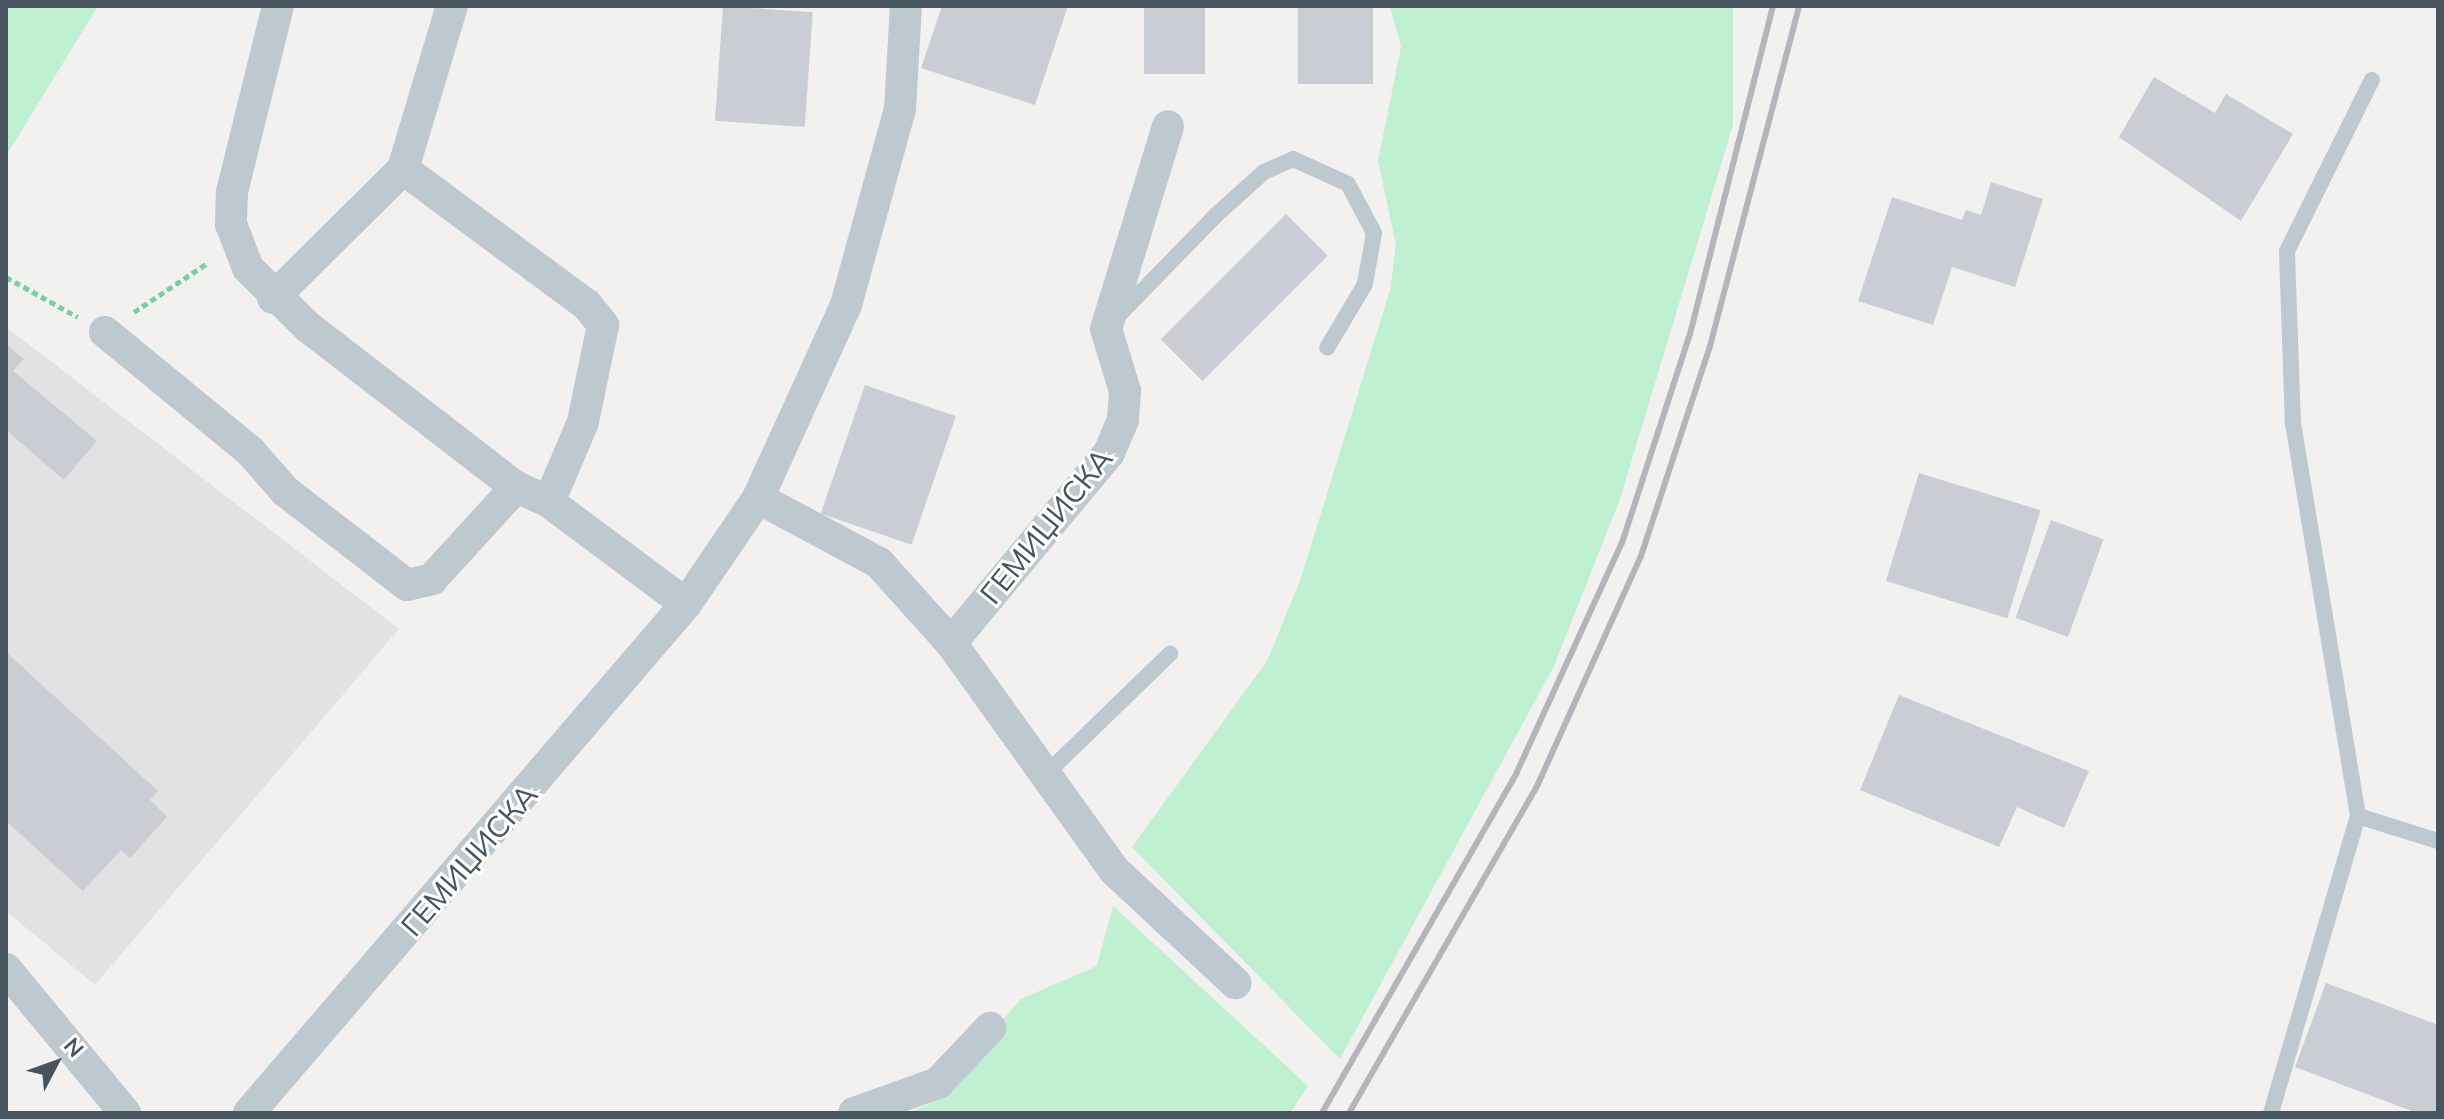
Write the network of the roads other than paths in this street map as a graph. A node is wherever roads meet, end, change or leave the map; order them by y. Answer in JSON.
{"nodes":[{"id":1,"x":278,"y":6,"type":"edge"},
{"id":2,"x":452,"y":6,"type":"edge"},
{"id":3,"x":906,"y":6,"type":"edge"},
{"id":4,"x":2372,"y":80,"type":"dead end"},
{"id":5,"x":1168,"y":126,"type":"dead end"},
{"id":6,"x":403,"y":169,"type":"junction"},
{"id":7,"x":273,"y":298,"type":"junction"},
{"id":8,"x":1106,"y":329,"type":"junction"},
{"id":9,"x":105,"y":332,"type":"road end"},
{"id":10,"x":1327,"y":348,"type":"dead end"},
{"id":11,"x":516,"y":487,"type":"junction"},
{"id":12,"x":758,"y":498,"type":"junction"},
{"id":13,"x":549,"y":502,"type":"junction"},
{"id":14,"x":686,"y":604,"type":"junction"},
{"id":15,"x":951,"y":643,"type":"junction"},
{"id":16,"x":1170,"y":654,"type":"dead end"},
{"id":17,"x":1046,"y":774,"type":"junction"},
{"id":18,"x":2358,"y":816,"type":"junction"},
{"id":19,"x":2438,"y":841,"type":"edge"},
{"id":20,"x":6,"y":969,"type":"edge"},
{"id":21,"x":1235,"y":983,"type":"dead end"},
{"id":22,"x":990,"y":1028,"type":"dead end"},
{"id":23,"x":125,"y":1113,"type":"edge"},
{"id":24,"x":249,"y":1113,"type":"edge"},
{"id":25,"x":854,"y":1113,"type":"edge"},
{"id":26,"x":2271,"y":1113,"type":"edge"}],
"edges":[{"from":1,"to":7,"type":"street"},
{"from":2,"to":6,"type":"street"},
{"from":3,"to":12,"type":"street","name":"ГЕМИЏИСКА"},
{"from":4,"to":18,"type":"lane"},
{"from":5,"to":8,"type":"street"},
{"from":6,"to":7,"type":"street"},
{"from":6,"to":13,"type":"street"},
{"from":7,"to":11,"type":"street"},
{"from":8,"to":10,"type":"lane"},
{"from":8,"to":15,"type":"street","name":"ГЕМИЏИСКА"},
{"from":9,"to":11,"type":"street"},
{"from":11,"to":13,"type":"street"},
{"from":12,"to":14,"type":"street","name":"ГЕМИЏИСКА"},
{"from":12,"to":15,"type":"street"},
{"from":13,"to":14,"type":"street"},
{"from":14,"to":24,"type":"street","name":"ГЕМИЏИСКА"},
{"from":15,"to":17,"type":"street"},
{"from":16,"to":17,"type":"lane"},
{"from":17,"to":21,"type":"street"},
{"from":18,"to":19,"type":"lane"},
{"from":18,"to":26,"type":"lane"},
{"from":20,"to":23,"type":"street"},
{"from":22,"to":25,"type":"street"}]}
